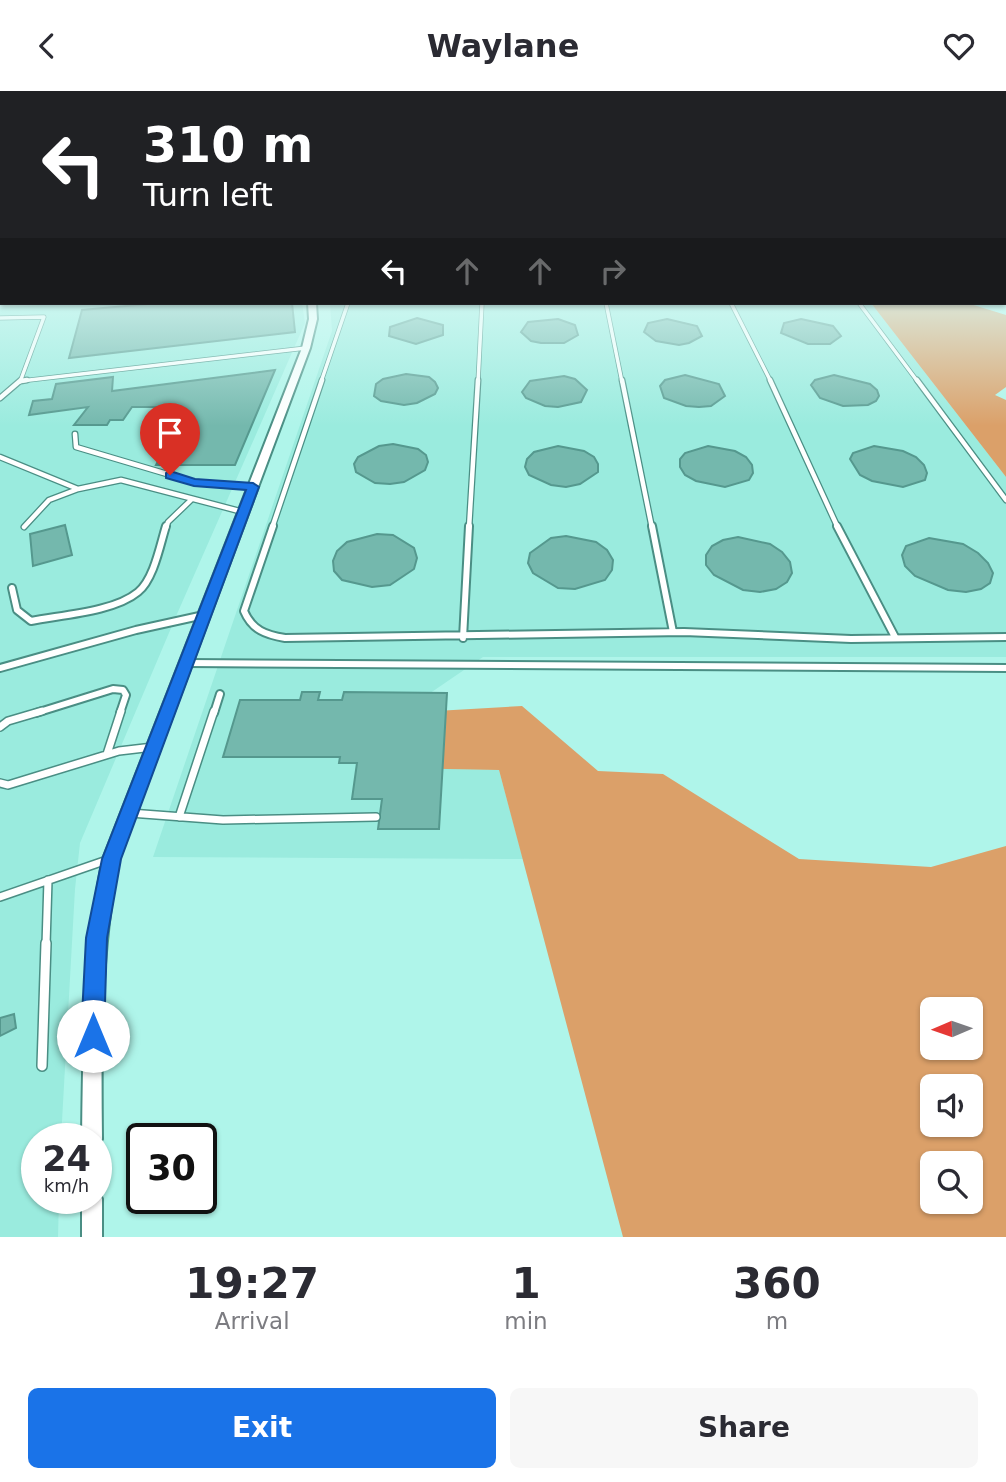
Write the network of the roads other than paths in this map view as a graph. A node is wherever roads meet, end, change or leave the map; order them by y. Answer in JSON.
{"nodes":[{"id":1,"x":43,"y":318,"type":"edge"},
{"id":2,"x":313,"y":318,"type":"edge"},
{"id":3,"x":343,"y":318,"type":"edge"},
{"id":4,"x":481,"y":318,"type":"edge"},
{"id":5,"x":609,"y":318,"type":"edge"},
{"id":6,"x":740,"y":318,"type":"edge"},
{"id":7,"x":871,"y":318,"type":"edge"},
{"id":8,"x":306,"y":348,"type":"junction"},
{"id":9,"x":21,"y":381,"type":"junction"},
{"id":10,"x":0,"y":398,"type":"edge"},
{"id":11,"x":75,"y":433,"type":"dead end"},
{"id":12,"x":0,"y":457,"type":"edge"},
{"id":13,"x":253,"y":487,"type":"junction"},
{"id":14,"x":78,"y":489,"type":"junction"},
{"id":15,"x":192,"y":499,"type":"junction"},
{"id":16,"x":1006,"y":500,"type":"edge"},
{"id":17,"x":243,"y":512,"type":"junction"},
{"id":18,"x":24,"y":527,"type":"dead end"},
{"id":19,"x":12,"y":588,"type":"dead end"},
{"id":20,"x":204,"y":615,"type":"junction"},
{"id":21,"x":673,"y":632,"type":"junction"},
{"id":22,"x":1006,"y":637,"type":"edge"},
{"id":23,"x":463,"y":638,"type":"junction"},
{"id":24,"x":895,"y":638,"type":"junction"},
{"id":25,"x":185,"y":663,"type":"junction"},
{"id":26,"x":0,"y":668,"type":"edge"},
{"id":27,"x":1006,"y":668,"type":"edge"},
{"id":28,"x":220,"y":694,"type":"dead end"},
{"id":29,"x":0,"y":727,"type":"edge"},
{"id":30,"x":153,"y":747,"type":"junction"},
{"id":31,"x":107,"y":754,"type":"junction"},
{"id":32,"x":0,"y":783,"type":"edge"},
{"id":33,"x":128,"y":813,"type":"junction"},
{"id":34,"x":179,"y":817,"type":"junction"},
{"id":35,"x":376,"y":817,"type":"dead end"},
{"id":36,"x":111,"y":859,"type":"junction"},
{"id":37,"x":48,"y":880,"type":"junction"},
{"id":38,"x":0,"y":897,"type":"edge"},
{"id":39,"x":42,"y":1066,"type":"dead end"},
{"id":40,"x":92,"y":1123,"type":"edge"},
{"id":41,"x":92,"y":1214,"type":"edge"},
{"id":42,"x":92,"y":1237,"type":"edge"}],
"edges":[{"from":1,"to":9,"type":"lane"},
{"from":2,"to":8,"type":"street"},
{"from":3,"to":23,"type":"lane"},
{"from":4,"to":23,"type":"lane"},
{"from":5,"to":21,"type":"lane"},
{"from":6,"to":24,"type":"lane"},
{"from":7,"to":16,"type":"lane"},
{"from":8,"to":9,"type":"lane"},
{"from":8,"to":13,"type":"street"},
{"from":9,"to":10,"type":"lane"},
{"from":11,"to":13,"type":"lane"},
{"from":12,"to":14,"type":"lane"},
{"from":13,"to":17,"type":"street"},
{"from":14,"to":15,"type":"lane"},
{"from":14,"to":18,"type":"lane"},
{"from":15,"to":17,"type":"lane"},
{"from":15,"to":19,"type":"lane"},
{"from":17,"to":20,"type":"street"},
{"from":20,"to":25,"type":"street"},
{"from":20,"to":26,"type":"lane"},
{"from":21,"to":23,"type":"lane"},
{"from":21,"to":24,"type":"lane"},
{"from":22,"to":24,"type":"lane"},
{"from":25,"to":27,"type":"lane"},
{"from":25,"to":30,"type":"street"},
{"from":28,"to":34,"type":"lane"},
{"from":29,"to":31,"type":"lane"},
{"from":30,"to":31,"type":"lane"},
{"from":30,"to":33,"type":"street"},
{"from":31,"to":32,"type":"lane"},
{"from":33,"to":34,"type":"lane"},
{"from":33,"to":36,"type":"street"},
{"from":34,"to":35,"type":"lane"},
{"from":36,"to":37,"type":"lane"},
{"from":36,"to":40,"type":"street"},
{"from":37,"to":38,"type":"lane"},
{"from":37,"to":39,"type":"lane"},
{"from":41,"to":42,"type":"street"}]}
